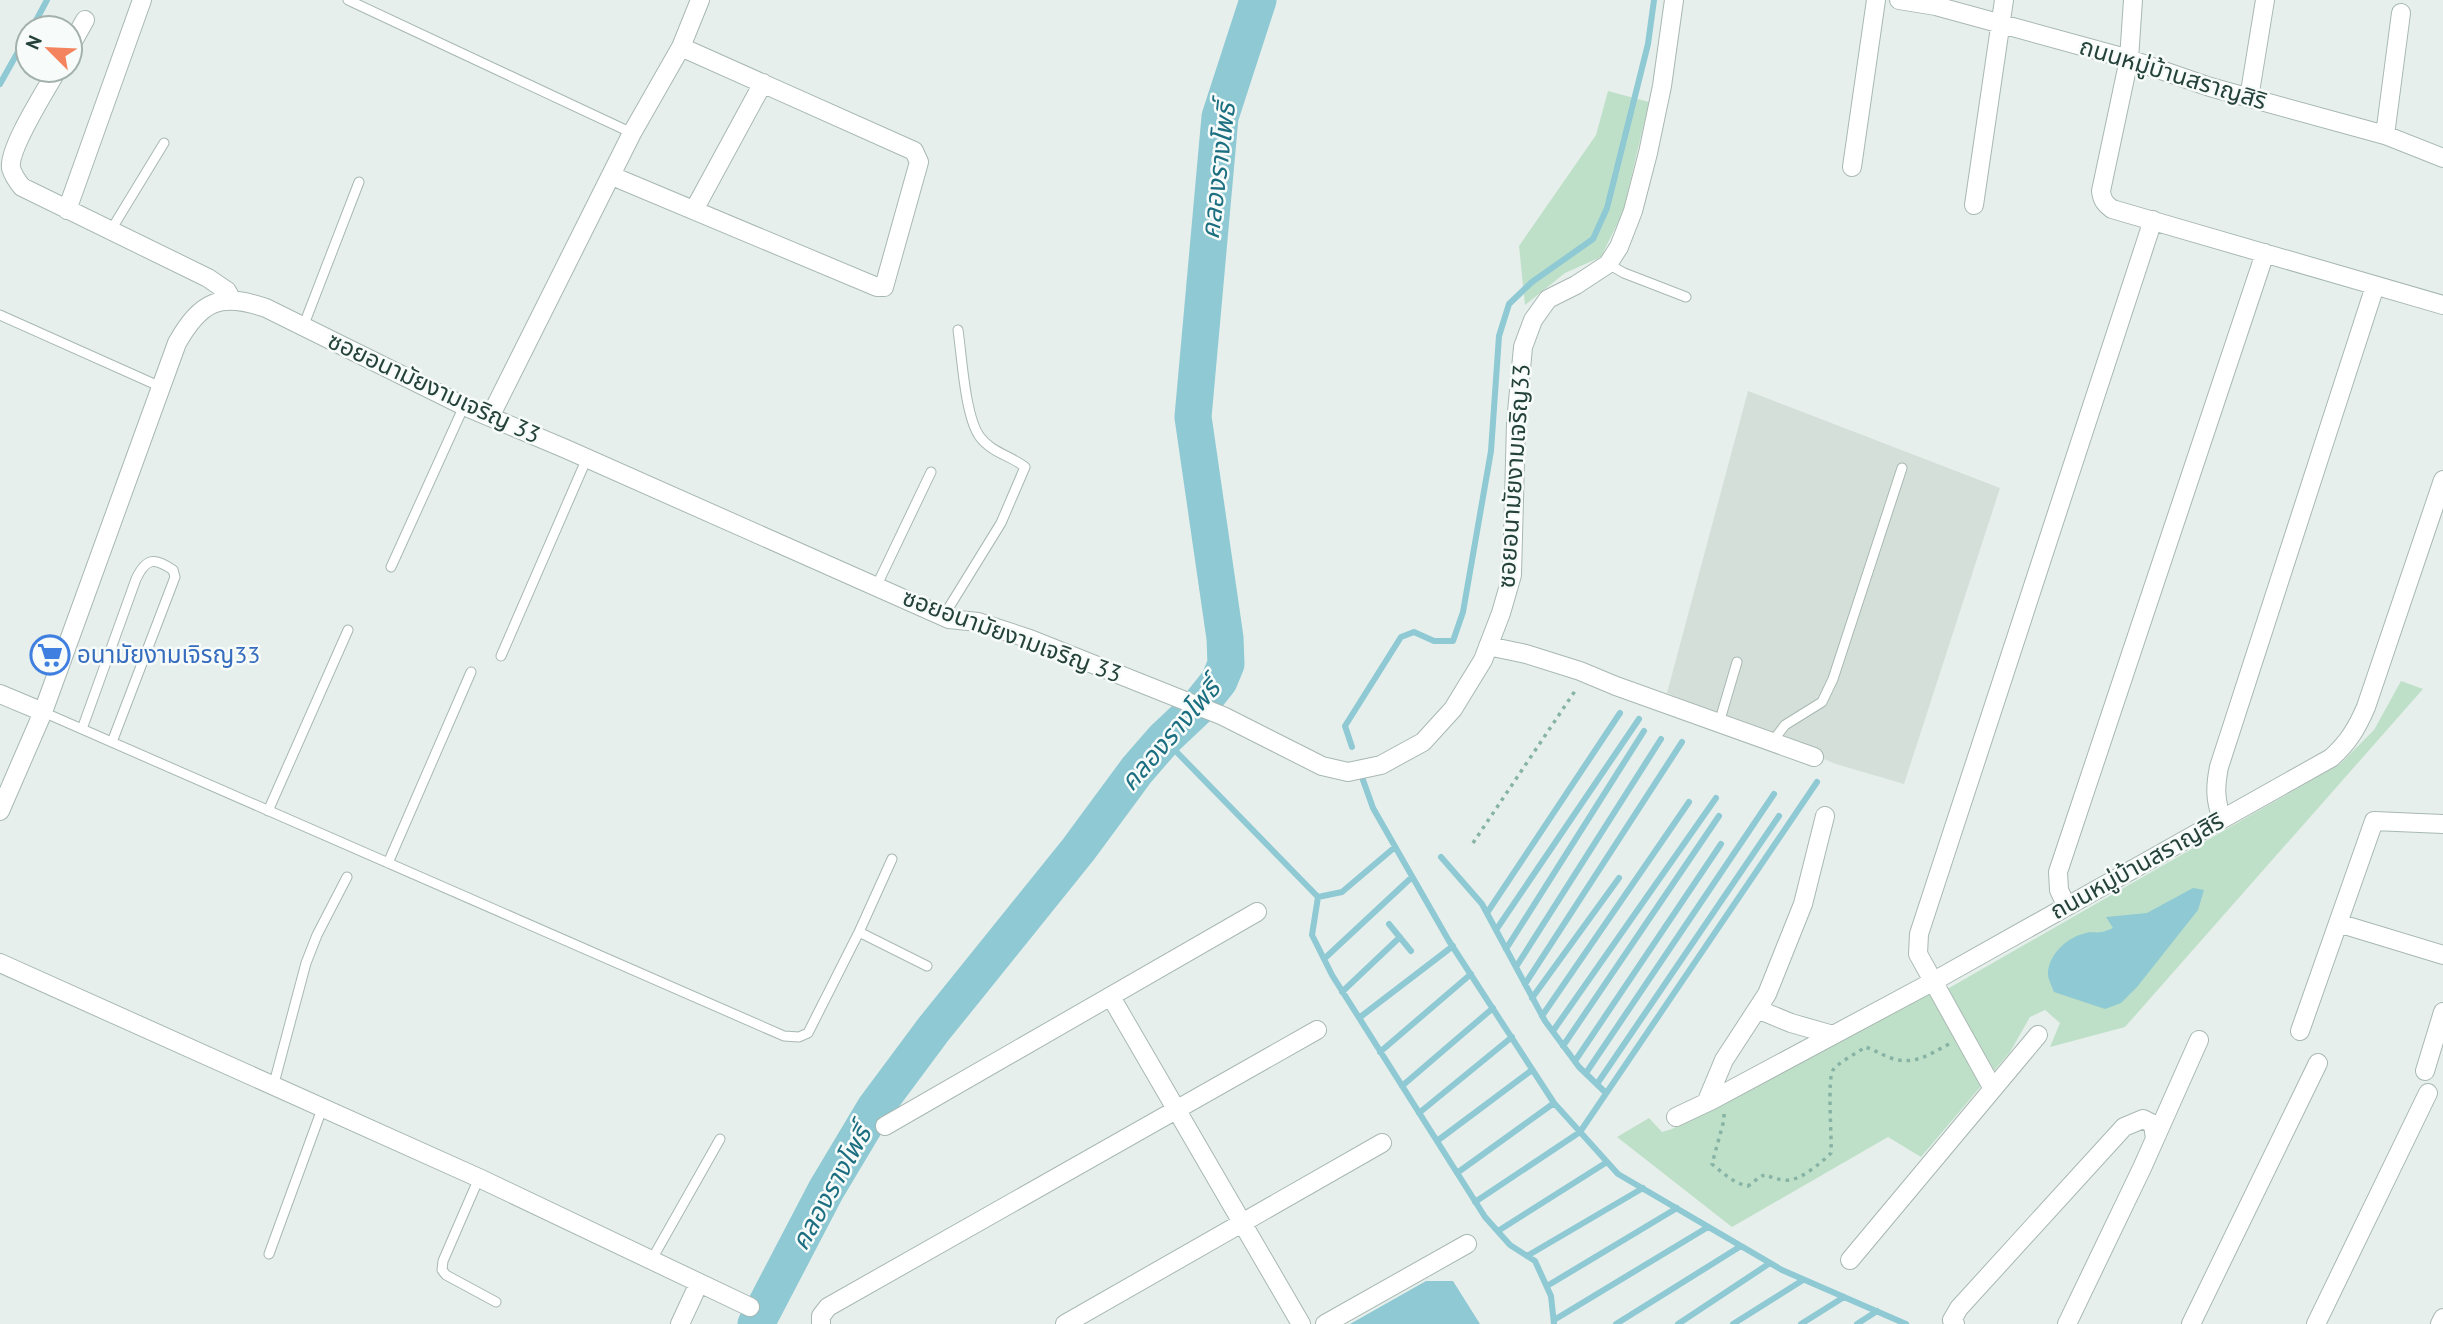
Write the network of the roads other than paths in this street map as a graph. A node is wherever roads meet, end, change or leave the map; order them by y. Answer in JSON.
{"nodes":[{"id":1,"x":142,"y":0,"type":"edge"},
{"id":2,"x":348,"y":0,"type":"edge"},
{"id":3,"x":700,"y":0,"type":"edge"},
{"id":4,"x":1674,"y":0,"type":"edge"},
{"id":5,"x":1876,"y":0,"type":"edge"},
{"id":6,"x":1899,"y":0,"type":"edge"},
{"id":7,"x":2004,"y":0,"type":"edge"},
{"id":8,"x":2133,"y":0,"type":"edge"},
{"id":9,"x":2265,"y":0,"type":"edge"},
{"id":10,"x":2401,"y":13,"type":"dead end"},
{"id":11,"x":2001,"y":26,"type":"junction"},
{"id":12,"x":681,"y":47,"type":"junction"},
{"id":13,"x":2129,"y":59,"type":"junction"},
{"id":14,"x":763,"y":82,"type":"junction"},
{"id":15,"x":49,"y":84,"type":"edge"},
{"id":16,"x":2249,"y":98,"type":"junction"},
{"id":17,"x":632,"y":133,"type":"junction"},
{"id":18,"x":2385,"y":135,"type":"junction"},
{"id":19,"x":164,"y":143,"type":"dead end"},
{"id":20,"x":2443,"y":158,"type":"edge"},
{"id":21,"x":1852,"y":167,"type":"dead end"},
{"id":22,"x":612,"y":176,"type":"junction"},
{"id":23,"x":359,"y":182,"type":"dead end"},
{"id":24,"x":1974,"y":205,"type":"dead end"},
{"id":25,"x":67,"y":210,"type":"junction"},
{"id":26,"x":694,"y":210,"type":"junction"},
{"id":27,"x":2153,"y":220,"type":"junction"},
{"id":28,"x":111,"y":230,"type":"junction"},
{"id":29,"x":2265,"y":253,"type":"junction"},
{"id":30,"x":1608,"y":264,"type":"junction"},
{"id":31,"x":2375,"y":286,"type":"junction"},
{"id":32,"x":1686,"y":297,"type":"dead end"},
{"id":33,"x":232,"y":300,"type":"junction"},
{"id":34,"x":2443,"y":305,"type":"edge"},
{"id":35,"x":0,"y":315,"type":"edge"},
{"id":36,"x":303,"y":327,"type":"junction"},
{"id":37,"x":958,"y":330,"type":"dead end"},
{"id":38,"x":160,"y":387,"type":"junction"},
{"id":39,"x":464,"y":406,"type":"junction"},
{"id":40,"x":490,"y":418,"type":"junction"},
{"id":41,"x":587,"y":458,"type":"junction"},
{"id":42,"x":1902,"y":468,"type":"dead end"},
{"id":43,"x":931,"y":472,"type":"dead end"},
{"id":44,"x":2443,"y":480,"type":"edge"},
{"id":45,"x":391,"y":567,"type":"dead end"},
{"id":46,"x":876,"y":587,"type":"junction"},
{"id":47,"x":943,"y":617,"type":"junction"},
{"id":48,"x":348,"y":630,"type":"dead end"},
{"id":49,"x":1488,"y":646,"type":"junction"},
{"id":50,"x":501,"y":656,"type":"dead end"},
{"id":51,"x":1737,"y":662,"type":"dead end"},
{"id":52,"x":471,"y":672,"type":"dead end"},
{"id":53,"x":1167,"y":693,"type":"joint"},
{"id":54,"x":0,"y":694,"type":"edge"},
{"id":55,"x":43,"y":712,"type":"junction"},
{"id":56,"x":1719,"y":723,"type":"junction"},
{"id":57,"x":82,"y":729,"type":"junction"},
{"id":58,"x":112,"y":742,"type":"junction"},
{"id":59,"x":1772,"y":742,"type":"junction"},
{"id":60,"x":1814,"y":757,"type":"dead end"},
{"id":61,"x":0,"y":811,"type":"edge"},
{"id":62,"x":268,"y":811,"type":"junction"},
{"id":63,"x":1825,"y":816,"type":"dead end"},
{"id":64,"x":2222,"y":819,"type":"junction"},
{"id":65,"x":2443,"y":824,"type":"edge"},
{"id":66,"x":892,"y":859,"type":"dead end"},
{"id":67,"x":388,"y":863,"type":"junction"},
{"id":68,"x":347,"y":877,"type":"dead end"},
{"id":69,"x":2066,"y":905,"type":"junction"},
{"id":70,"x":1257,"y":912,"type":"dead end"},
{"id":71,"x":2338,"y":923,"type":"junction"},
{"id":72,"x":859,"y":932,"type":"junction"},
{"id":73,"x":2443,"y":955,"type":"edge"},
{"id":74,"x":0,"y":962,"type":"edge"},
{"id":75,"x":928,"y":966,"type":"dead end"},
{"id":76,"x":1934,"y":981,"type":"junction"},
{"id":77,"x":1111,"y":997,"type":"junction"},
{"id":78,"x":1757,"y":1009,"type":"junction"},
{"id":79,"x":2443,"y":1013,"type":"edge"},
{"id":80,"x":1317,"y":1030,"type":"dead end"},
{"id":81,"x":2300,"y":1031,"type":"dead end"},
{"id":82,"x":1833,"y":1035,"type":"junction"},
{"id":83,"x":2038,"y":1035,"type":"dead end"},
{"id":84,"x":2199,"y":1040,"type":"dead end"},
{"id":85,"x":2318,"y":1063,"type":"dead end"},
{"id":86,"x":2425,"y":1071,"type":"dead end"},
{"id":87,"x":274,"y":1087,"type":"junction"},
{"id":88,"x":1993,"y":1087,"type":"junction"},
{"id":89,"x":2428,"y":1093,"type":"dead end"},
{"id":90,"x":1714,"y":1099,"type":"junction"},
{"id":91,"x":322,"y":1109,"type":"junction"},
{"id":92,"x":1177,"y":1110,"type":"junction"},
{"id":93,"x":1676,"y":1117,"type":"dead end"},
{"id":94,"x":885,"y":1126,"type":"dead end"},
{"id":95,"x":720,"y":1139,"type":"dead end"},
{"id":96,"x":2155,"y":1139,"type":"junction"},
{"id":97,"x":1382,"y":1143,"type":"dead end"},
{"id":98,"x":479,"y":1178,"type":"junction"},
{"id":99,"x":1242,"y":1223,"type":"junction"},
{"id":100,"x":1466,"y":1244,"type":"dead end"},
{"id":101,"x":268,"y":1254,"type":"dead end"},
{"id":102,"x":652,"y":1259,"type":"junction"},
{"id":103,"x":1850,"y":1260,"type":"dead end"},
{"id":104,"x":699,"y":1283,"type":"junction"},
{"id":105,"x":496,"y":1302,"type":"dead end"},
{"id":106,"x":750,"y":1307,"type":"dead end"},
{"id":107,"x":2443,"y":1318,"type":"edge"},
{"id":108,"x":680,"y":1324,"type":"edge"},
{"id":109,"x":821,"y":1324,"type":"edge"},
{"id":110,"x":1065,"y":1324,"type":"edge"},
{"id":111,"x":1301,"y":1324,"type":"edge"},
{"id":112,"x":1325,"y":1324,"type":"edge"},
{"id":113,"x":1955,"y":1324,"type":"edge"},
{"id":114,"x":2067,"y":1324,"type":"edge"},
{"id":115,"x":2191,"y":1324,"type":"edge"},
{"id":116,"x":2316,"y":1324,"type":"edge"},
{"id":117,"x":2440,"y":1324,"type":"edge"}],
"edges":[{"from":1,"to":25,"type":"street"},
{"from":2,"to":17,"type":"lane"},
{"from":3,"to":12,"type":"street"},
{"from":4,"to":30,"type":"street","name":"ซอยอนามัยงามเจริญ33"},
{"from":5,"to":21,"type":"street"},
{"from":6,"to":11,"type":"street","name":"ถนนหมู่บ้านสราญสิริ"},
{"from":7,"to":11,"type":"street"},
{"from":8,"to":13,"type":"street"},
{"from":9,"to":16,"type":"street"},
{"from":10,"to":18,"type":"street"},
{"from":11,"to":13,"type":"street","name":"ถนนหมู่บ้านสราญสิริ"},
{"from":11,"to":24,"type":"street"},
{"from":12,"to":14,"type":"street"},
{"from":12,"to":17,"type":"street"},
{"from":13,"to":16,"type":"street","name":"ถนนหมู่บ้านสราญสิริ"},
{"from":13,"to":27,"type":"street"},
{"from":14,"to":26,"type":"street"},
{"from":14,"to":26,"type":"street"},
{"from":15,"to":25,"type":"street"},
{"from":16,"to":18,"type":"street","name":"ถนนหมู่บ้านสราญสิริ"},
{"from":17,"to":22,"type":"street"},
{"from":18,"to":20,"type":"street","name":"ถนนหมู่บ้านสราญสิริ"},
{"from":19,"to":28,"type":"lane"},
{"from":22,"to":26,"type":"street"},
{"from":22,"to":40,"type":"street"},
{"from":23,"to":36,"type":"lane"},
{"from":25,"to":28,"type":"street"},
{"from":27,"to":29,"type":"street"},
{"from":27,"to":76,"type":"street"},
{"from":28,"to":33,"type":"street"},
{"from":29,"to":31,"type":"street"},
{"from":29,"to":69,"type":"street"},
{"from":30,"to":32,"type":"lane"},
{"from":30,"to":49,"type":"street","name":"ซอยอนามัยงามเจริญ33"},
{"from":31,"to":34,"type":"street"},
{"from":31,"to":64,"type":"street"},
{"from":33,"to":36,"type":"street","name":"ซอยอนามัยงามเจริญ 33"},
{"from":33,"to":38,"type":"street"},
{"from":35,"to":38,"type":"lane"},
{"from":36,"to":39,"type":"street","name":"ซอยอนามัยงามเจริญ 33"},
{"from":37,"to":47,"type":"lane"},
{"from":38,"to":55,"type":"street"},
{"from":39,"to":40,"type":"street","name":"ซอยอนามัยงามเจริญ 33"},
{"from":39,"to":45,"type":"lane"},
{"from":40,"to":41,"type":"street","name":"ซอยอนามัยงามเจริญ 33"},
{"from":41,"to":46,"type":"street","name":"ซอยอนามัยงามเจริญ 33"},
{"from":41,"to":50,"type":"lane"},
{"from":42,"to":59,"type":"lane"},
{"from":43,"to":46,"type":"lane"},
{"from":44,"to":64,"type":"street","name":"ถนนหมู่บ้านสราญสิริ"},
{"from":46,"to":47,"type":"street","name":"ซอยอนามัยงามเจริญ 33"},
{"from":47,"to":53,"type":"street","name":"ซอยอนามัยงามเจริญ 33"},
{"from":48,"to":62,"type":"lane"},
{"from":49,"to":53,"type":"street","name":"ซอยอนามัยงามเจริญ33"},
{"from":49,"to":56,"type":"street"},
{"from":51,"to":56,"type":"lane"},
{"from":52,"to":67,"type":"lane"},
{"from":54,"to":55,"type":"street"},
{"from":55,"to":57,"type":"lane"},
{"from":55,"to":61,"type":"street"},
{"from":56,"to":59,"type":"street"},
{"from":57,"to":58,"type":"lane"},
{"from":57,"to":58,"type":"lane"},
{"from":58,"to":62,"type":"lane"},
{"from":59,"to":60,"type":"street"},
{"from":62,"to":67,"type":"lane"},
{"from":63,"to":78,"type":"street"},
{"from":64,"to":69,"type":"street","name":"ถนนหมู่บ้านสราญสิริ"},
{"from":65,"to":71,"type":"street"},
{"from":66,"to":72,"type":"lane"},
{"from":67,"to":72,"type":"lane"},
{"from":68,"to":87,"type":"lane"},
{"from":69,"to":76,"type":"street","name":"ถนนหมู่บ้านสราญสิริ"},
{"from":70,"to":77,"type":"street"},
{"from":71,"to":73,"type":"street"},
{"from":71,"to":81,"type":"street"},
{"from":72,"to":75,"type":"lane"},
{"from":74,"to":87,"type":"street"},
{"from":76,"to":82,"type":"street","name":"ถนนหมู่บ้านสราญสิริ"},
{"from":76,"to":88,"type":"street"},
{"from":77,"to":92,"type":"street"},
{"from":77,"to":94,"type":"street"},
{"from":78,"to":82,"type":"street"},
{"from":78,"to":90,"type":"street"},
{"from":79,"to":86,"type":"street"},
{"from":80,"to":92,"type":"street"},
{"from":82,"to":90,"type":"street","name":"ถนนหมู่บ้านสราญสิริ"},
{"from":83,"to":88,"type":"street"},
{"from":84,"to":96,"type":"street"},
{"from":85,"to":115,"type":"street"},
{"from":87,"to":91,"type":"street"},
{"from":88,"to":103,"type":"street"},
{"from":89,"to":116,"type":"street"},
{"from":90,"to":93,"type":"street","name":"ถนนหมู่บ้านสราญสิริ"},
{"from":91,"to":98,"type":"street"},
{"from":91,"to":101,"type":"lane"},
{"from":92,"to":99,"type":"street"},
{"from":92,"to":109,"type":"street"},
{"from":95,"to":102,"type":"lane"},
{"from":96,"to":113,"type":"street"},
{"from":96,"to":114,"type":"street"},
{"from":97,"to":99,"type":"street"},
{"from":98,"to":102,"type":"street"},
{"from":98,"to":105,"type":"lane"},
{"from":99,"to":110,"type":"street"},
{"from":99,"to":111,"type":"street"},
{"from":100,"to":112,"type":"street"},
{"from":102,"to":104,"type":"street"},
{"from":104,"to":106,"type":"street"},
{"from":104,"to":108,"type":"street"},
{"from":107,"to":117,"type":"street"}]}
